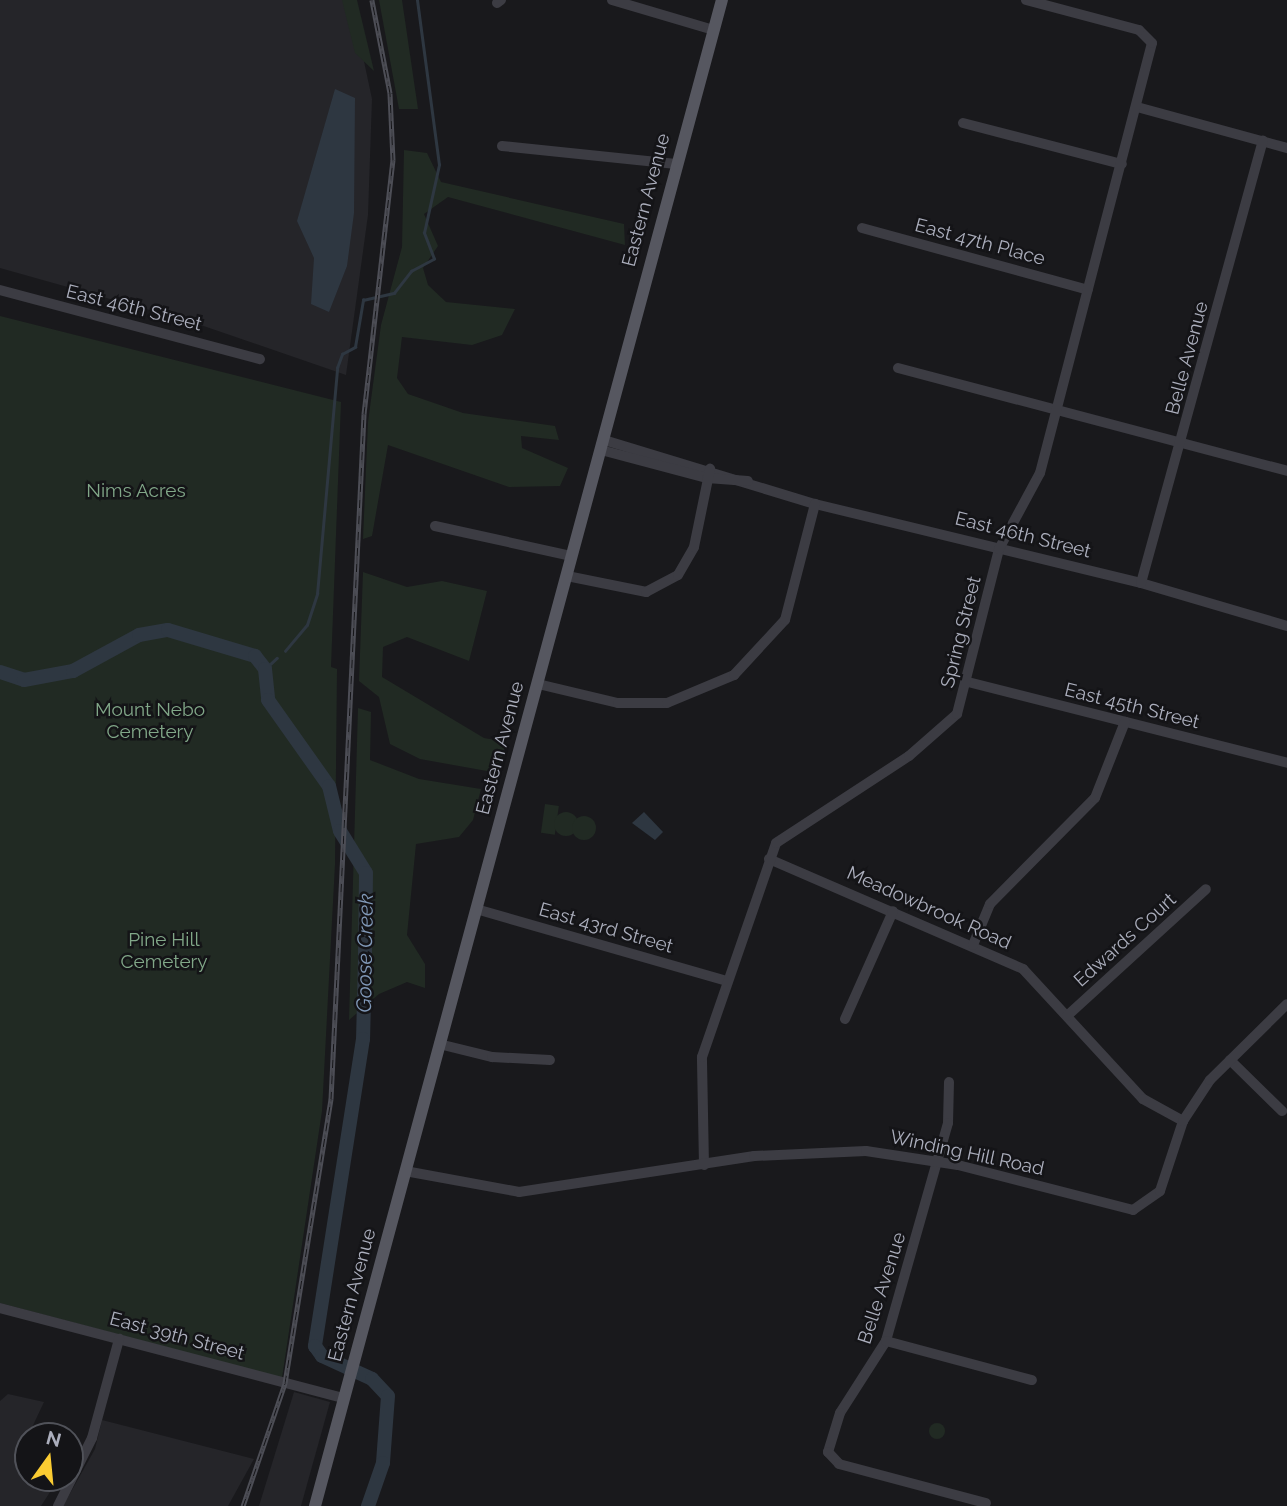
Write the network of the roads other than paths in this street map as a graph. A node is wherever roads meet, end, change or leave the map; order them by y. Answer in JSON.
{"nodes":[{"id":1,"x":612,"y":0,"type":"edge"},
{"id":2,"x":722,"y":0,"type":"edge"},
{"id":3,"x":1026,"y":0,"type":"edge"},
{"id":4,"x":713,"y":30,"type":"junction"},
{"id":5,"x":1137,"y":107,"type":"junction"},
{"id":6,"x":963,"y":123,"type":"dead end"},
{"id":7,"x":1263,"y":141,"type":"junction"},
{"id":8,"x":502,"y":146,"type":"dead end"},
{"id":9,"x":1287,"y":148,"type":"edge"},
{"id":10,"x":676,"y":164,"type":"junction"},
{"id":11,"x":1122,"y":164,"type":"junction"},
{"id":12,"x":862,"y":228,"type":"dead end"},
{"id":13,"x":0,"y":290,"type":"edge"},
{"id":14,"x":1088,"y":290,"type":"junction"},
{"id":15,"x":260,"y":359,"type":"dead end"},
{"id":16,"x":898,"y":368,"type":"dead end"},
{"id":17,"x":1056,"y":410,"type":"junction"},
{"id":18,"x":1182,"y":444,"type":"junction"},
{"id":19,"x":602,"y":445,"type":"junction"},
{"id":20,"x":1287,"y":471,"type":"edge"},
{"id":21,"x":708,"y":473,"type":"junction"},
{"id":22,"x":816,"y":503,"type":"junction"},
{"id":23,"x":435,"y":526,"type":"dead end"},
{"id":24,"x":999,"y":549,"type":"junction"},
{"id":25,"x":572,"y":556,"type":"junction"},
{"id":26,"x":567,"y":576,"type":"junction"},
{"id":27,"x":1141,"y":583,"type":"junction"},
{"id":28,"x":1287,"y":626,"type":"edge"},
{"id":29,"x":968,"y":682,"type":"junction"},
{"id":30,"x":538,"y":684,"type":"junction"},
{"id":31,"x":1125,"y":722,"type":"junction"},
{"id":32,"x":1287,"y":763,"type":"edge"},
{"id":33,"x":769,"y":859,"type":"junction"},
{"id":34,"x":1206,"y":889,"type":"dead end"},
{"id":35,"x":476,"y":909,"type":"junction"},
{"id":36,"x":892,"y":911,"type":"junction"},
{"id":37,"x":973,"y":945,"type":"junction"},
{"id":38,"x":727,"y":981,"type":"junction"},
{"id":39,"x":1287,"y":1004,"type":"edge"},
{"id":40,"x":1067,"y":1016,"type":"junction"},
{"id":41,"x":845,"y":1019,"type":"dead end"},
{"id":42,"x":439,"y":1044,"type":"junction"},
{"id":43,"x":550,"y":1060,"type":"dead end"},
{"id":44,"x":1230,"y":1060,"type":"junction"},
{"id":45,"x":949,"y":1082,"type":"dead end"},
{"id":46,"x":1282,"y":1111,"type":"dead end"},
{"id":47,"x":1183,"y":1121,"type":"junction"},
{"id":48,"x":939,"y":1161,"type":"junction"},
{"id":49,"x":704,"y":1165,"type":"junction"},
{"id":50,"x":405,"y":1171,"type":"junction"},
{"id":51,"x":0,"y":1308,"type":"edge"},
{"id":52,"x":119,"y":1339,"type":"junction"},
{"id":53,"x":886,"y":1341,"type":"junction"},
{"id":54,"x":1032,"y":1380,"type":"dead end"},
{"id":55,"x":344,"y":1398,"type":"junction"},
{"id":56,"x":986,"y":1503,"type":"dead end"},
{"id":57,"x":58,"y":1506,"type":"edge"},
{"id":58,"x":315,"y":1506,"type":"edge"}],
"edges":[{"from":1,"to":4,"type":"street"},
{"from":2,"to":4,"type":"main road","name":"Eastern Avenue"},
{"from":3,"to":5,"type":"street","name":"Spring Street"},
{"from":4,"to":10,"type":"main road","name":"Eastern Avenue"},
{"from":5,"to":7,"type":"street"},
{"from":5,"to":11,"type":"street","name":"Spring Street"},
{"from":6,"to":11,"type":"street"},
{"from":7,"to":9,"type":"street"},
{"from":7,"to":18,"type":"street","name":"Belle Avenue"},
{"from":8,"to":10,"type":"street"},
{"from":10,"to":19,"type":"main road","name":"Eastern Avenue"},
{"from":11,"to":14,"type":"street","name":"Spring Street"},
{"from":12,"to":14,"type":"street","name":"East 47th Place"},
{"from":13,"to":15,"type":"street","name":"East 46th Street"},
{"from":14,"to":17,"type":"street","name":"Spring Street"},
{"from":16,"to":17,"type":"street"},
{"from":17,"to":18,"type":"street"},
{"from":17,"to":24,"type":"street","name":"Spring Street"},
{"from":18,"to":20,"type":"street"},
{"from":18,"to":27,"type":"street","name":"Belle Avenue"},
{"from":19,"to":21,"type":"street","name":"East 46th Street"},
{"from":19,"to":25,"type":"main road","name":"Eastern Avenue"},
{"from":21,"to":22,"type":"street","name":"East 46th Street"},
{"from":21,"to":26,"type":"street"},
{"from":22,"to":24,"type":"street","name":"East 46th Street"},
{"from":22,"to":30,"type":"street"},
{"from":23,"to":25,"type":"street"},
{"from":24,"to":27,"type":"street","name":"East 46th Street"},
{"from":24,"to":29,"type":"street","name":"Spring Street"},
{"from":25,"to":26,"type":"main road","name":"Eastern Avenue"},
{"from":26,"to":30,"type":"main road","name":"Eastern Avenue"},
{"from":27,"to":28,"type":"street","name":"East 46th Street"},
{"from":29,"to":31,"type":"street","name":"East 45th Street"},
{"from":29,"to":33,"type":"street","name":"Spring Street"},
{"from":30,"to":35,"type":"main road","name":"Eastern Avenue"},
{"from":31,"to":32,"type":"street","name":"East 45th Street"},
{"from":31,"to":37,"type":"street"},
{"from":33,"to":36,"type":"street","name":"Meadowbrook Road"},
{"from":33,"to":38,"type":"street","name":"Spring Street"},
{"from":34,"to":40,"type":"street","name":"Edwards Court"},
{"from":35,"to":38,"type":"street","name":"East 43rd Street"},
{"from":35,"to":42,"type":"main road","name":"Eastern Avenue"},
{"from":36,"to":37,"type":"street","name":"Meadowbrook Road"},
{"from":36,"to":41,"type":"street"},
{"from":37,"to":40,"type":"street","name":"Meadowbrook Road"},
{"from":38,"to":49,"type":"street","name":"Spring Street"},
{"from":39,"to":44,"type":"street","name":"Winding Hill Road"},
{"from":40,"to":47,"type":"street","name":"Meadowbrook Road"},
{"from":42,"to":43,"type":"street"},
{"from":42,"to":50,"type":"main road","name":"Eastern Avenue"},
{"from":44,"to":46,"type":"street"},
{"from":44,"to":47,"type":"street","name":"Winding Hill Road"},
{"from":45,"to":48,"type":"street","name":"Belle Avenue"},
{"from":47,"to":48,"type":"street","name":"Winding Hill Road"},
{"from":48,"to":49,"type":"street","name":"Winding Hill Road"},
{"from":48,"to":53,"type":"street","name":"Belle Avenue"},
{"from":49,"to":50,"type":"street","name":"Winding Hill Road"},
{"from":50,"to":55,"type":"main road","name":"Eastern Avenue"},
{"from":51,"to":52,"type":"street","name":"East 39th Street"},
{"from":52,"to":55,"type":"street","name":"East 39th Street"},
{"from":52,"to":57,"type":"street"},
{"from":53,"to":54,"type":"street"},
{"from":53,"to":56,"type":"street","name":"Belle Avenue"},
{"from":55,"to":58,"type":"main road","name":"Eastern Avenue"}]}
